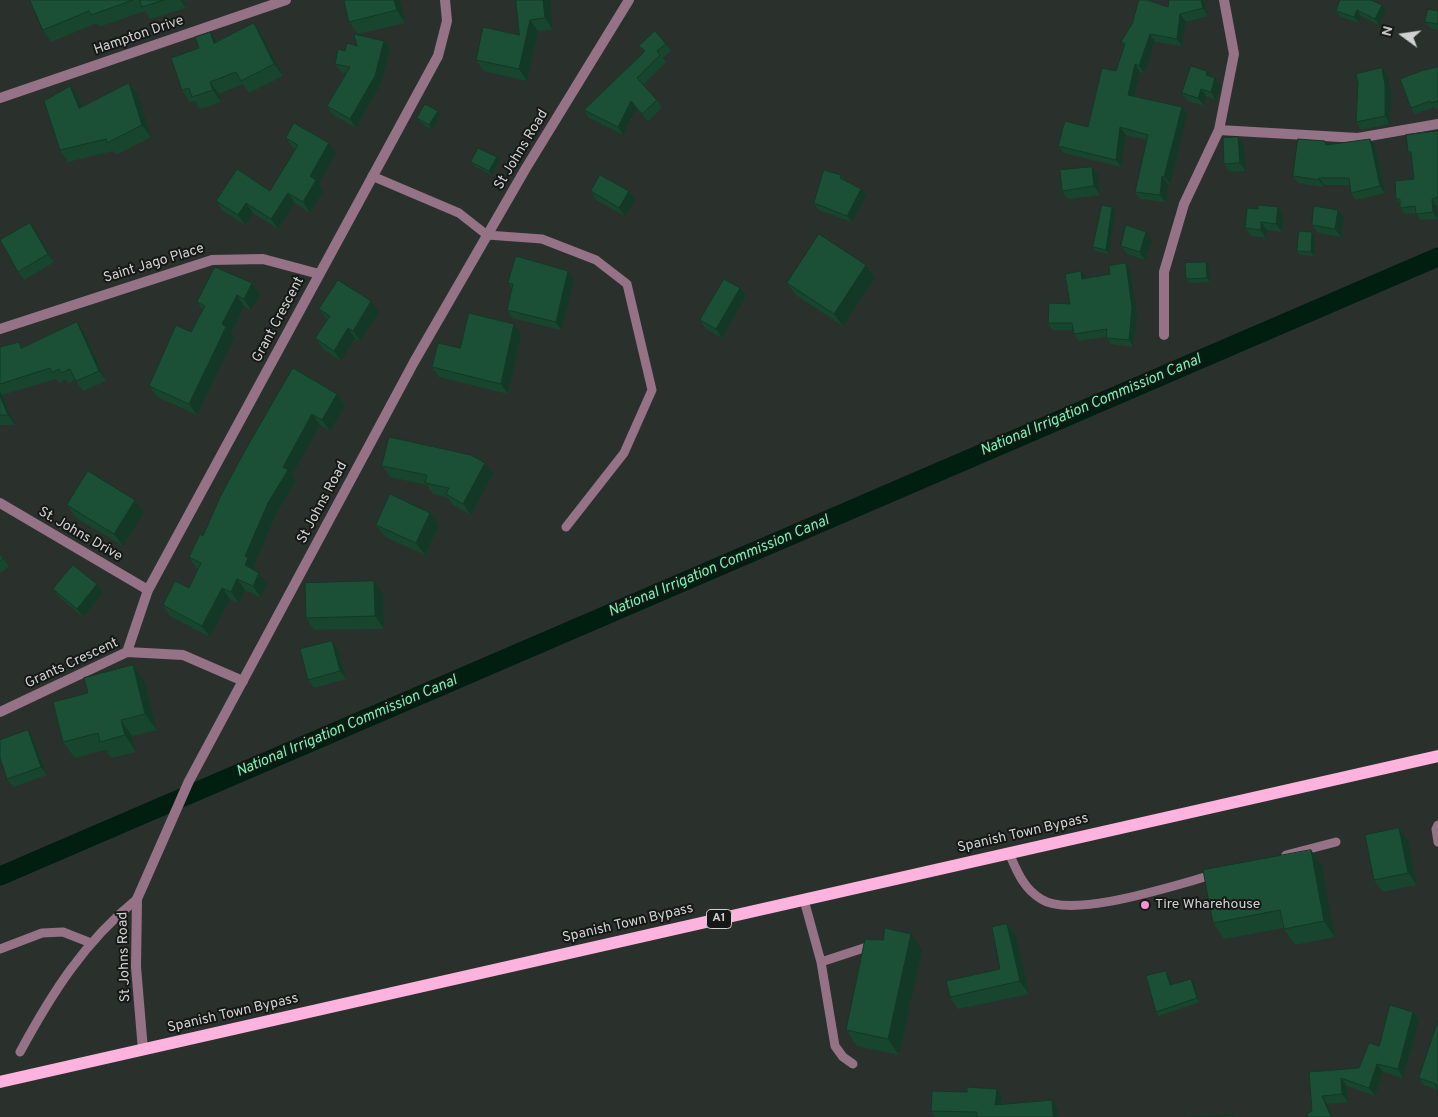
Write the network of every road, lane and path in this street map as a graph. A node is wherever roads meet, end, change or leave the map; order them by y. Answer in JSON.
{"nodes":[{"id":1,"x":286,"y":0,"type":"edge"},
{"id":2,"x":445,"y":0,"type":"edge"},
{"id":3,"x":629,"y":0,"type":"edge"},
{"id":4,"x":1224,"y":0,"type":"edge"},
{"id":5,"x":0,"y":98,"type":"edge"},
{"id":6,"x":1438,"y":124,"type":"edge"},
{"id":7,"x":1219,"y":130,"type":"junction"},
{"id":8,"x":372,"y":176,"type":"junction"},
{"id":9,"x":487,"y":235,"type":"junction"},
{"id":10,"x":319,"y":274,"type":"junction"},
{"id":11,"x":0,"y":329,"type":"edge"},
{"id":12,"x":1164,"y":335,"type":"dead end"},
{"id":13,"x":0,"y":503,"type":"edge"},
{"id":14,"x":566,"y":527,"type":"dead end"},
{"id":15,"x":148,"y":590,"type":"junction"},
{"id":16,"x":127,"y":652,"type":"junction"},
{"id":17,"x":242,"y":681,"type":"junction"},
{"id":18,"x":0,"y":712,"type":"edge"},
{"id":19,"x":1438,"y":756,"type":"edge"},
{"id":20,"x":1438,"y":825,"type":"edge"},
{"id":21,"x":1336,"y":842,"type":"dead end"},
{"id":22,"x":1438,"y":842,"type":"edge"},
{"id":23,"x":1009,"y":853,"type":"junction"},
{"id":24,"x":1272,"y":859,"type":"edge"},
{"id":25,"x":1226,"y":872,"type":"edge"},
{"id":26,"x":137,"y":900,"type":"junction"},
{"id":27,"x":804,"y":900,"type":"junction"},
{"id":28,"x":887,"y":941,"type":"edge"},
{"id":29,"x":91,"y":943,"type":"junction"},
{"id":30,"x":0,"y":949,"type":"edge"},
{"id":31,"x":821,"y":962,"type":"junction"},
{"id":32,"x":143,"y":1050,"type":"junction"},
{"id":33,"x":20,"y":1052,"type":"dead end"},
{"id":34,"x":853,"y":1064,"type":"dead end"},
{"id":35,"x":0,"y":1082,"type":"edge"}],
"edges":[{"from":1,"to":5,"type":"street","name":"Hampton Drive"},
{"from":2,"to":8,"type":"street","name":"Grant Crescent"},
{"from":3,"to":9,"type":"street","name":"St Johns Road"},
{"from":4,"to":7,"type":"street"},
{"from":6,"to":7,"type":"street"},
{"from":7,"to":12,"type":"street"},
{"from":8,"to":9,"type":"lane"},
{"from":8,"to":10,"type":"street","name":"Grant Crescent"},
{"from":9,"to":14,"type":"lane"},
{"from":9,"to":17,"type":"street","name":"St Johns Road"},
{"from":10,"to":11,"type":"street","name":"Saint Jago Place"},
{"from":10,"to":15,"type":"street","name":"Grant Crescent"},
{"from":13,"to":15,"type":"street","name":"St. Johns Drive"},
{"from":15,"to":16,"type":"street","name":"Grant Crescent"},
{"from":16,"to":17,"type":"street","name":"Grants Crescent"},
{"from":16,"to":18,"type":"street","name":"Grants Crescent"},
{"from":17,"to":26,"type":"street","name":"St Johns Road"},
{"from":19,"to":23,"type":"main road","name":"Spanish Town Bypass","number":"A1"},
{"from":20,"to":22,"type":"lane"},
{"from":21,"to":24,"type":"lane"},
{"from":23,"to":25,"type":"lane"},
{"from":23,"to":27,"type":"main road","name":"Spanish Town Bypass","number":"A1"},
{"from":26,"to":29,"type":"lane"},
{"from":26,"to":32,"type":"street","name":"St Johns Road"},
{"from":27,"to":31,"type":"lane"},
{"from":27,"to":32,"type":"main road","name":"Spanish Town Bypass","number":"A1"},
{"from":28,"to":31,"type":"lane"},
{"from":29,"to":30,"type":"lane"},
{"from":29,"to":33,"type":"lane"},
{"from":31,"to":34,"type":"lane"},
{"from":32,"to":35,"type":"main road","name":"Spanish Town Bypass","number":"A1"}]}
